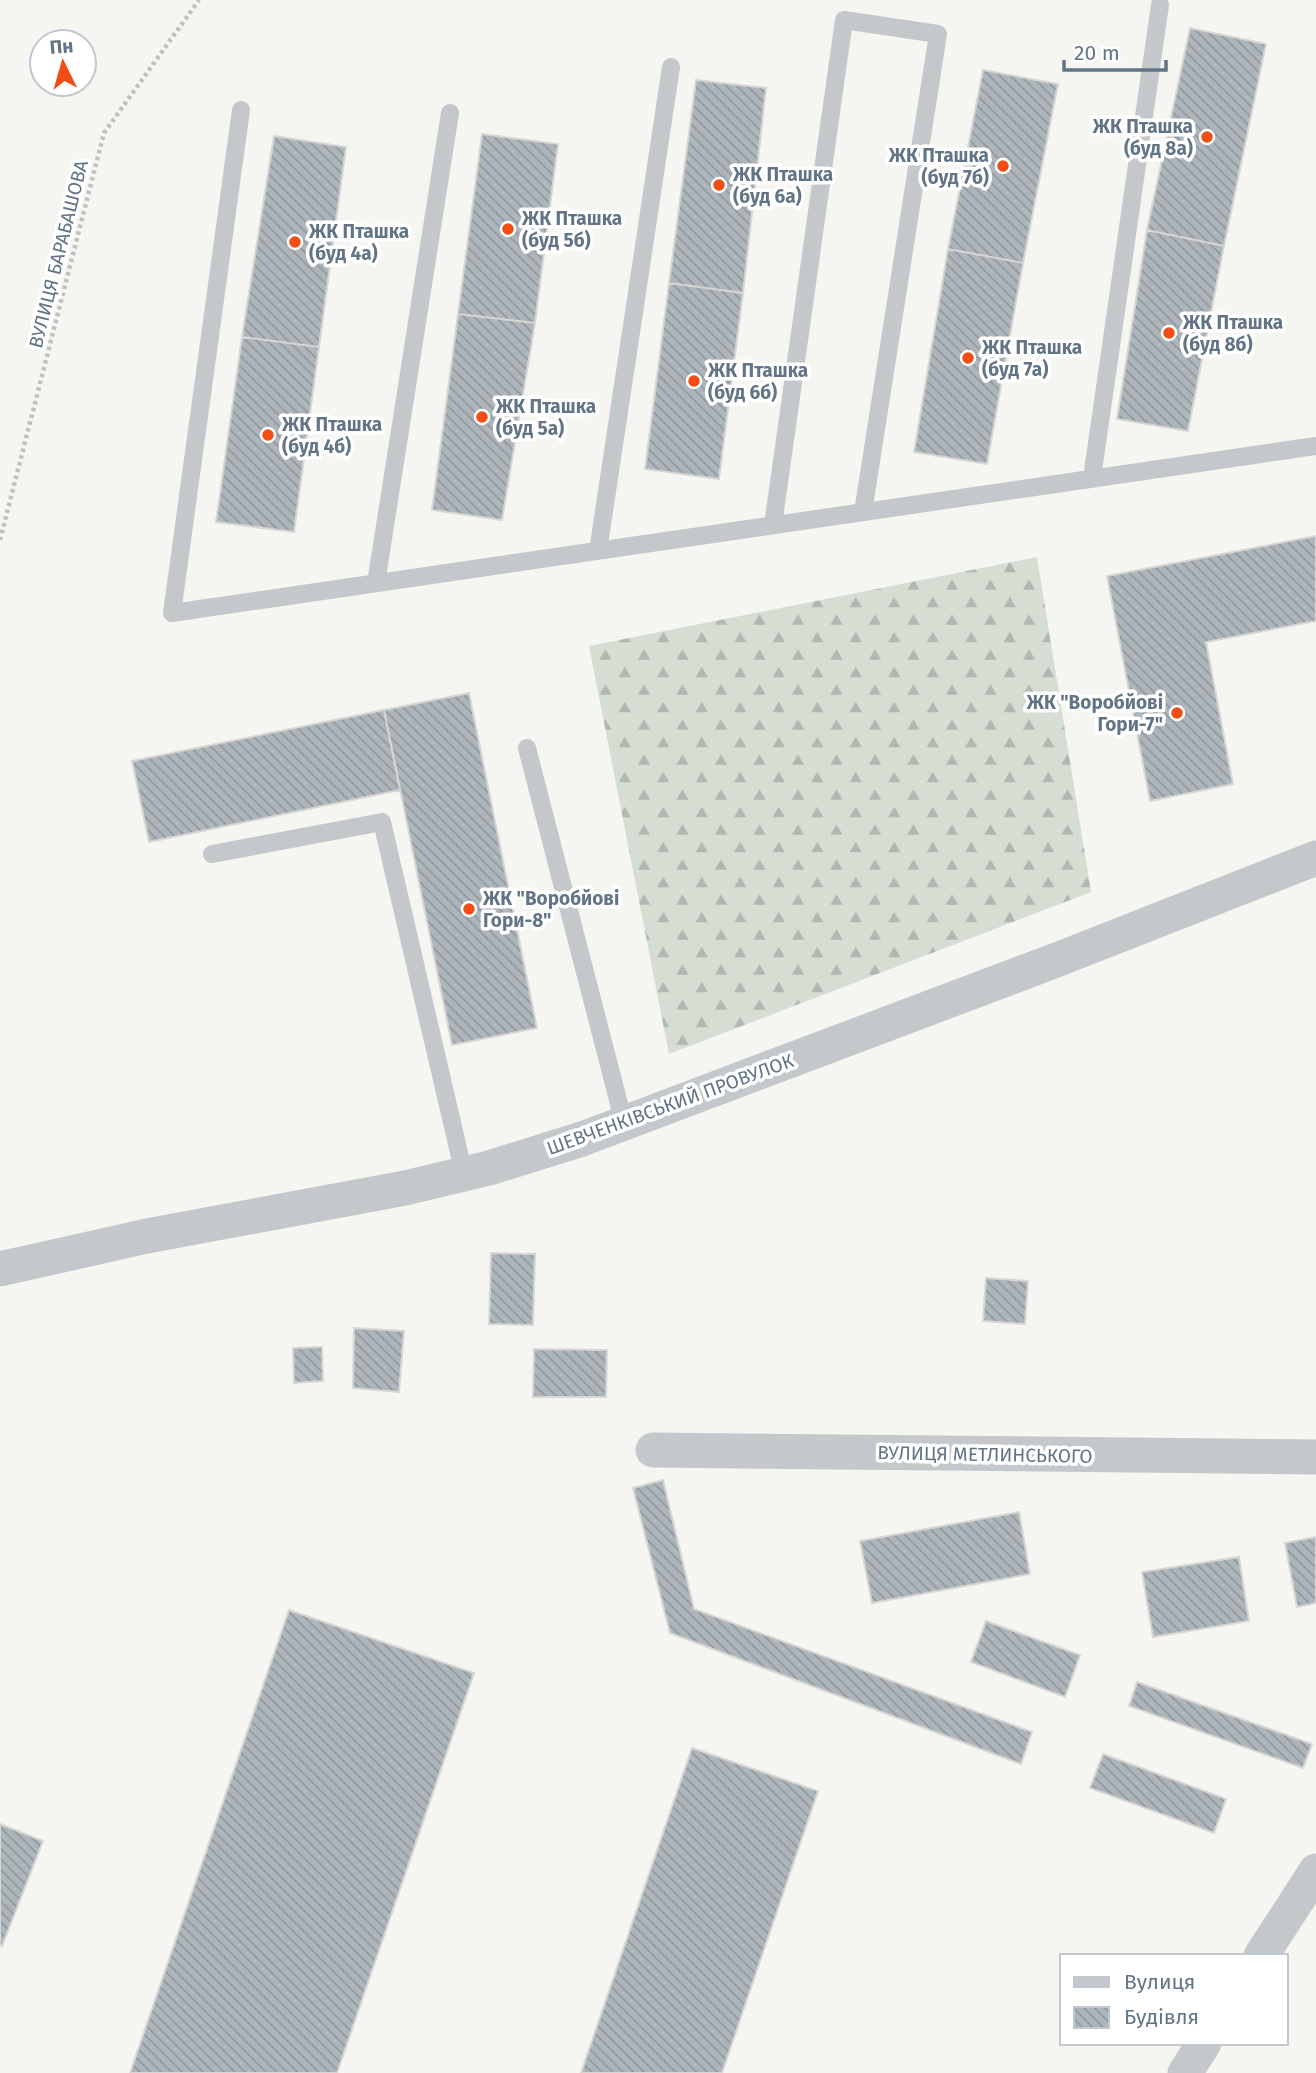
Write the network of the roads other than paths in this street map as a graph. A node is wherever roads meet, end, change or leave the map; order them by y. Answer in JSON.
{"nodes":[{"id":1,"x":1160,"y":5,"type":"dead end"},
{"id":2,"x":671,"y":67,"type":"dead end"},
{"id":3,"x":241,"y":110,"type":"dead end"},
{"id":4,"x":450,"y":113,"type":"dead end"},
{"id":5,"x":1316,"y":446,"type":"edge"},
{"id":6,"x":1092,"y":478,"type":"junction"},
{"id":7,"x":863,"y":512,"type":"junction"},
{"id":8,"x":773,"y":525,"type":"junction"},
{"id":9,"x":598,"y":551,"type":"junction"},
{"id":10,"x":376,"y":583,"type":"junction"},
{"id":11,"x":527,"y":748,"type":"dead end"},
{"id":12,"x":212,"y":854,"type":"dead end"},
{"id":13,"x":1316,"y":858,"type":"edge"},
{"id":14,"x":624,"y":1123,"type":"junction"},
{"id":15,"x":464,"y":1174,"type":"junction"},
{"id":16,"x":0,"y":1269,"type":"edge"},
{"id":17,"x":653,"y":1450,"type":"dead end"},
{"id":18,"x":1316,"y":1457,"type":"edge"},
{"id":19,"x":1316,"y":1871,"type":"edge"},
{"id":20,"x":1262,"y":1954,"type":"edge"},
{"id":21,"x":1202,"y":2045,"type":"edge"},
{"id":22,"x":1185,"y":2073,"type":"edge"}],
"edges":[{"from":1,"to":6,"type":"lane"},
{"from":2,"to":9,"type":"lane"},
{"from":3,"to":10,"type":"lane"},
{"from":4,"to":10,"type":"lane"},
{"from":5,"to":6,"type":"lane"},
{"from":6,"to":7,"type":"lane"},
{"from":7,"to":8,"type":"lane"},
{"from":7,"to":8,"type":"lane"},
{"from":8,"to":9,"type":"lane"},
{"from":9,"to":10,"type":"lane"},
{"from":11,"to":14,"type":"lane"},
{"from":12,"to":15,"type":"lane"},
{"from":13,"to":14,"type":"street","name":"ШЕВЧЕНКІВСЬКИЙ ПРОВУЛОК"},
{"from":14,"to":15,"type":"street","name":"ШЕВЧЕНКІВСЬКИЙ ПРОВУЛОК"},
{"from":15,"to":16,"type":"street","name":"ШЕВЧЕНКІВСЬКИЙ ПРОВУЛОК"},
{"from":17,"to":18,"type":"street","name":"ВУЛИЦЯ МЕТЛИНСЬКОГО"},
{"from":19,"to":20,"type":"street"},
{"from":21,"to":22,"type":"street"}]}
